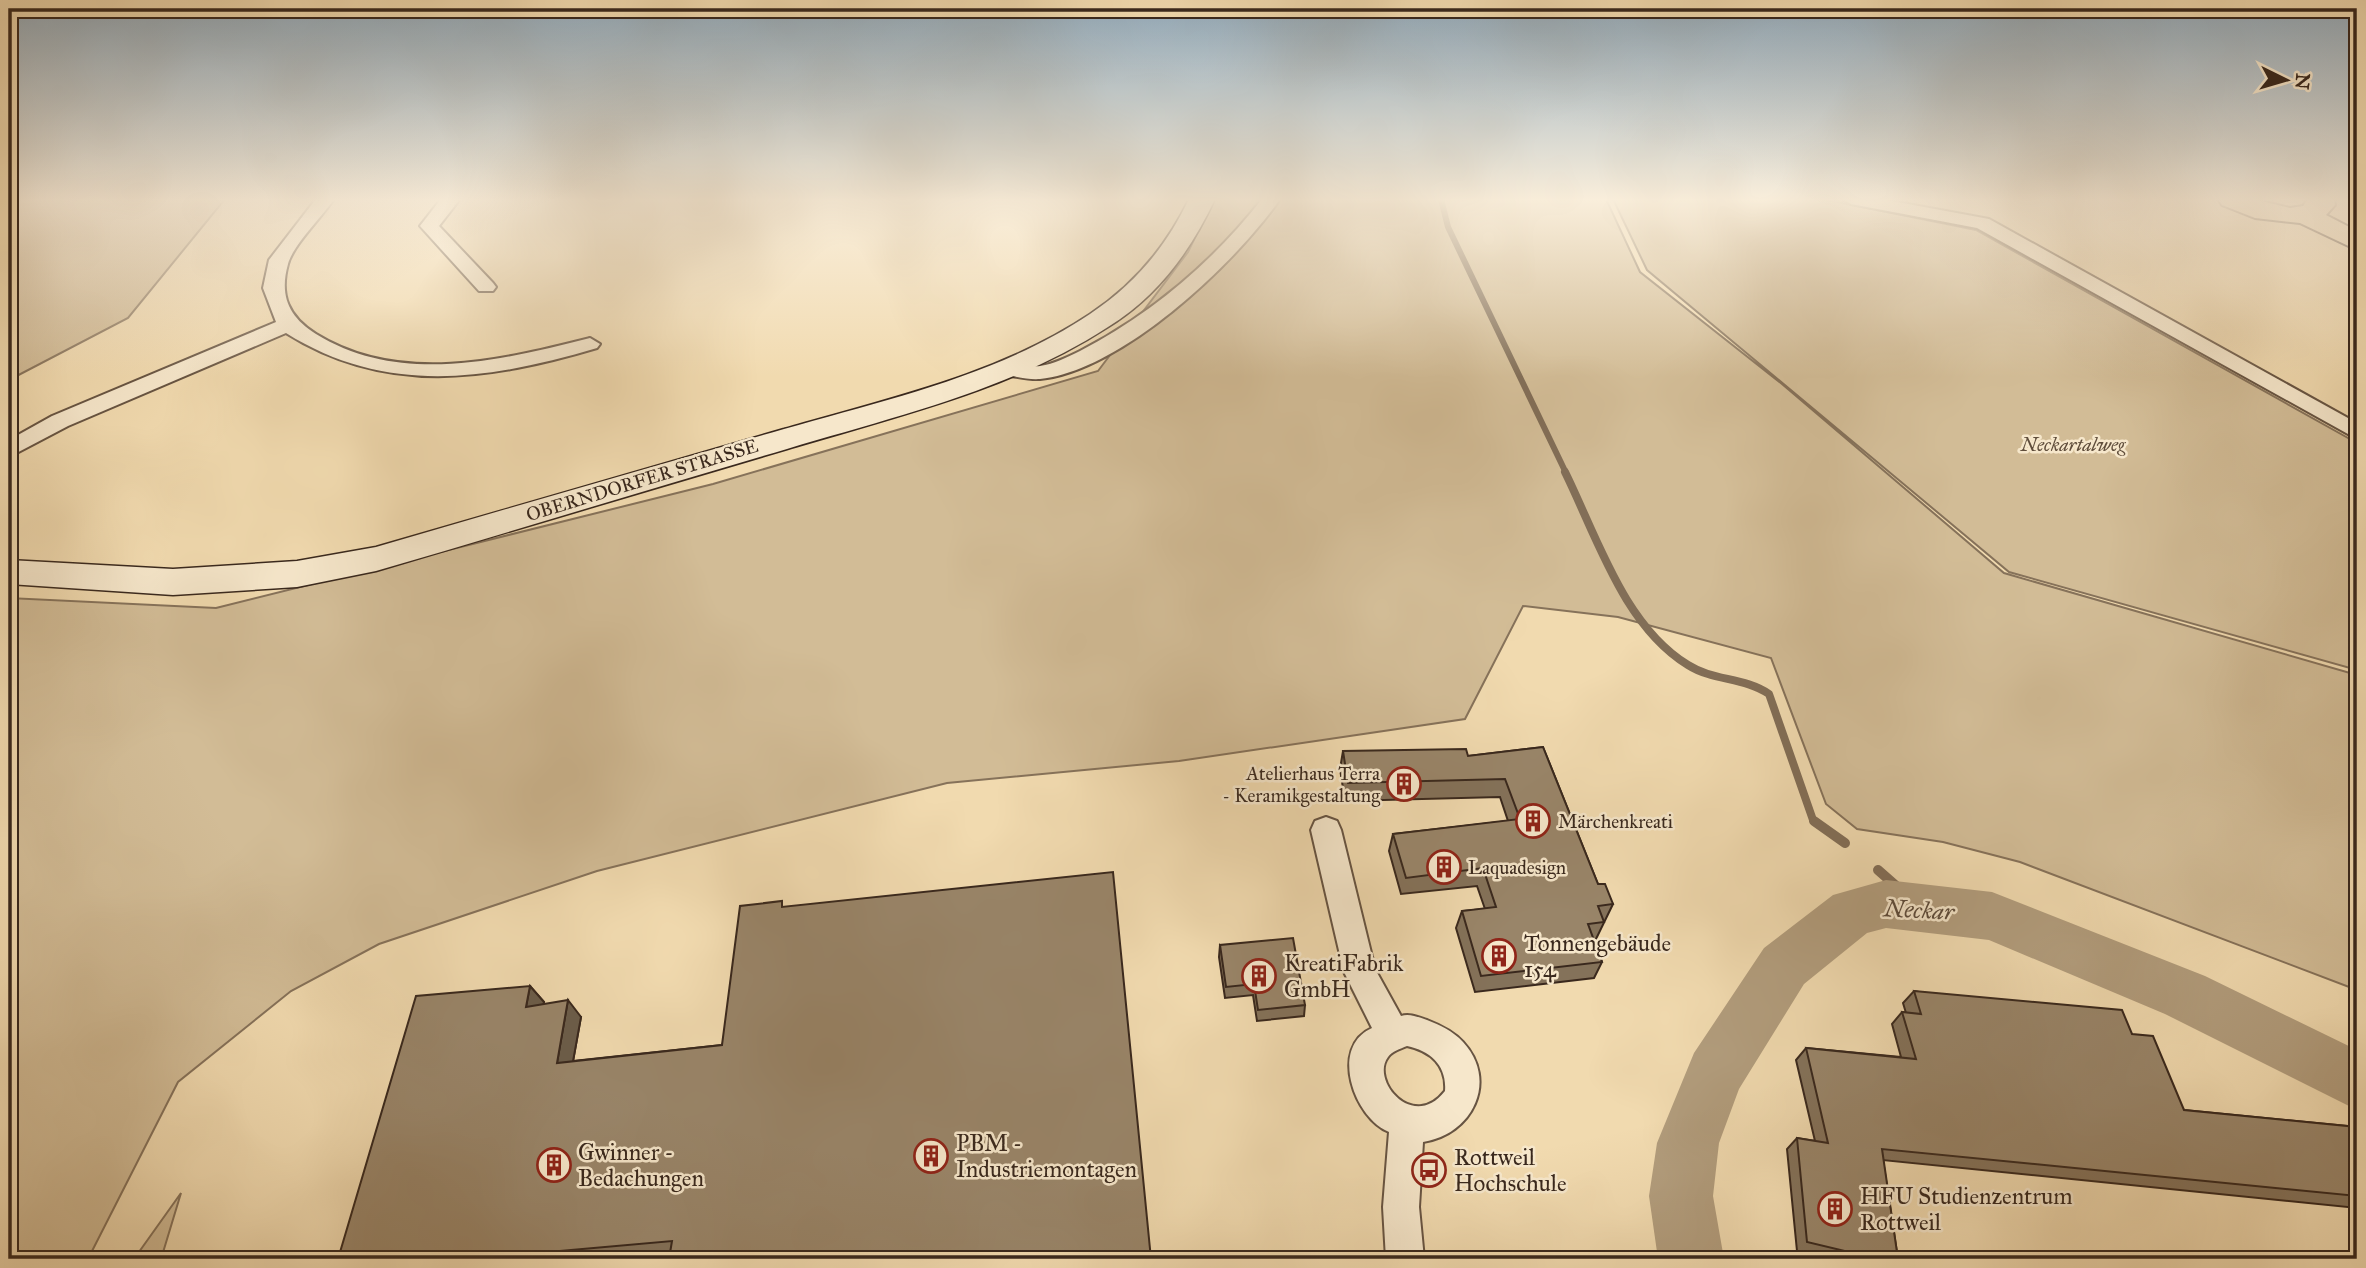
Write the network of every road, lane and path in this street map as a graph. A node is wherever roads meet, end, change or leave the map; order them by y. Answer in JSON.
{"nodes":[{"id":1,"x":280,"y":258,"type":"edge"},
{"id":2,"x":459,"y":258,"type":"edge"},
{"id":3,"x":1165,"y":258,"type":"edge"},
{"id":4,"x":1221,"y":258,"type":"edge"},
{"id":5,"x":2045,"y":258,"type":"edge"},
{"id":6,"x":486,"y":287,"type":"dead end"},
{"id":7,"x":287,"y":326,"type":"junction"},
{"id":8,"x":590,"y":344,"type":"dead end"},
{"id":9,"x":1010,"y":369,"type":"junction"},
{"id":10,"x":2357,"y":432,"type":"edge"},
{"id":11,"x":9,"y":450,"type":"edge"},
{"id":12,"x":9,"y":572,"type":"edge"},
{"id":13,"x":1325,"y":830,"type":"dead end"},
{"id":14,"x":1392,"y":1033,"type":"junction"},
{"id":15,"x":1407,"y":1123,"type":"junction"},
{"id":16,"x":1405,"y":1259,"type":"edge"}],
"edges":[{"from":1,"to":7,"type":"street"},
{"from":2,"to":6,"type":"street"},
{"from":3,"to":9,"type":"street","name":"OBERNDORFER STRASSE"},
{"from":4,"to":9,"type":"street"},
{"from":5,"to":10,"type":"street"},
{"from":7,"to":8,"type":"street"},
{"from":7,"to":11,"type":"street"},
{"from":9,"to":12,"type":"street","name":"OBERNDORFER STRASSE"},
{"from":13,"to":14,"type":"street"},
{"from":14,"to":15,"type":"street"},
{"from":14,"to":15,"type":"street"},
{"from":15,"to":16,"type":"street"}]}
